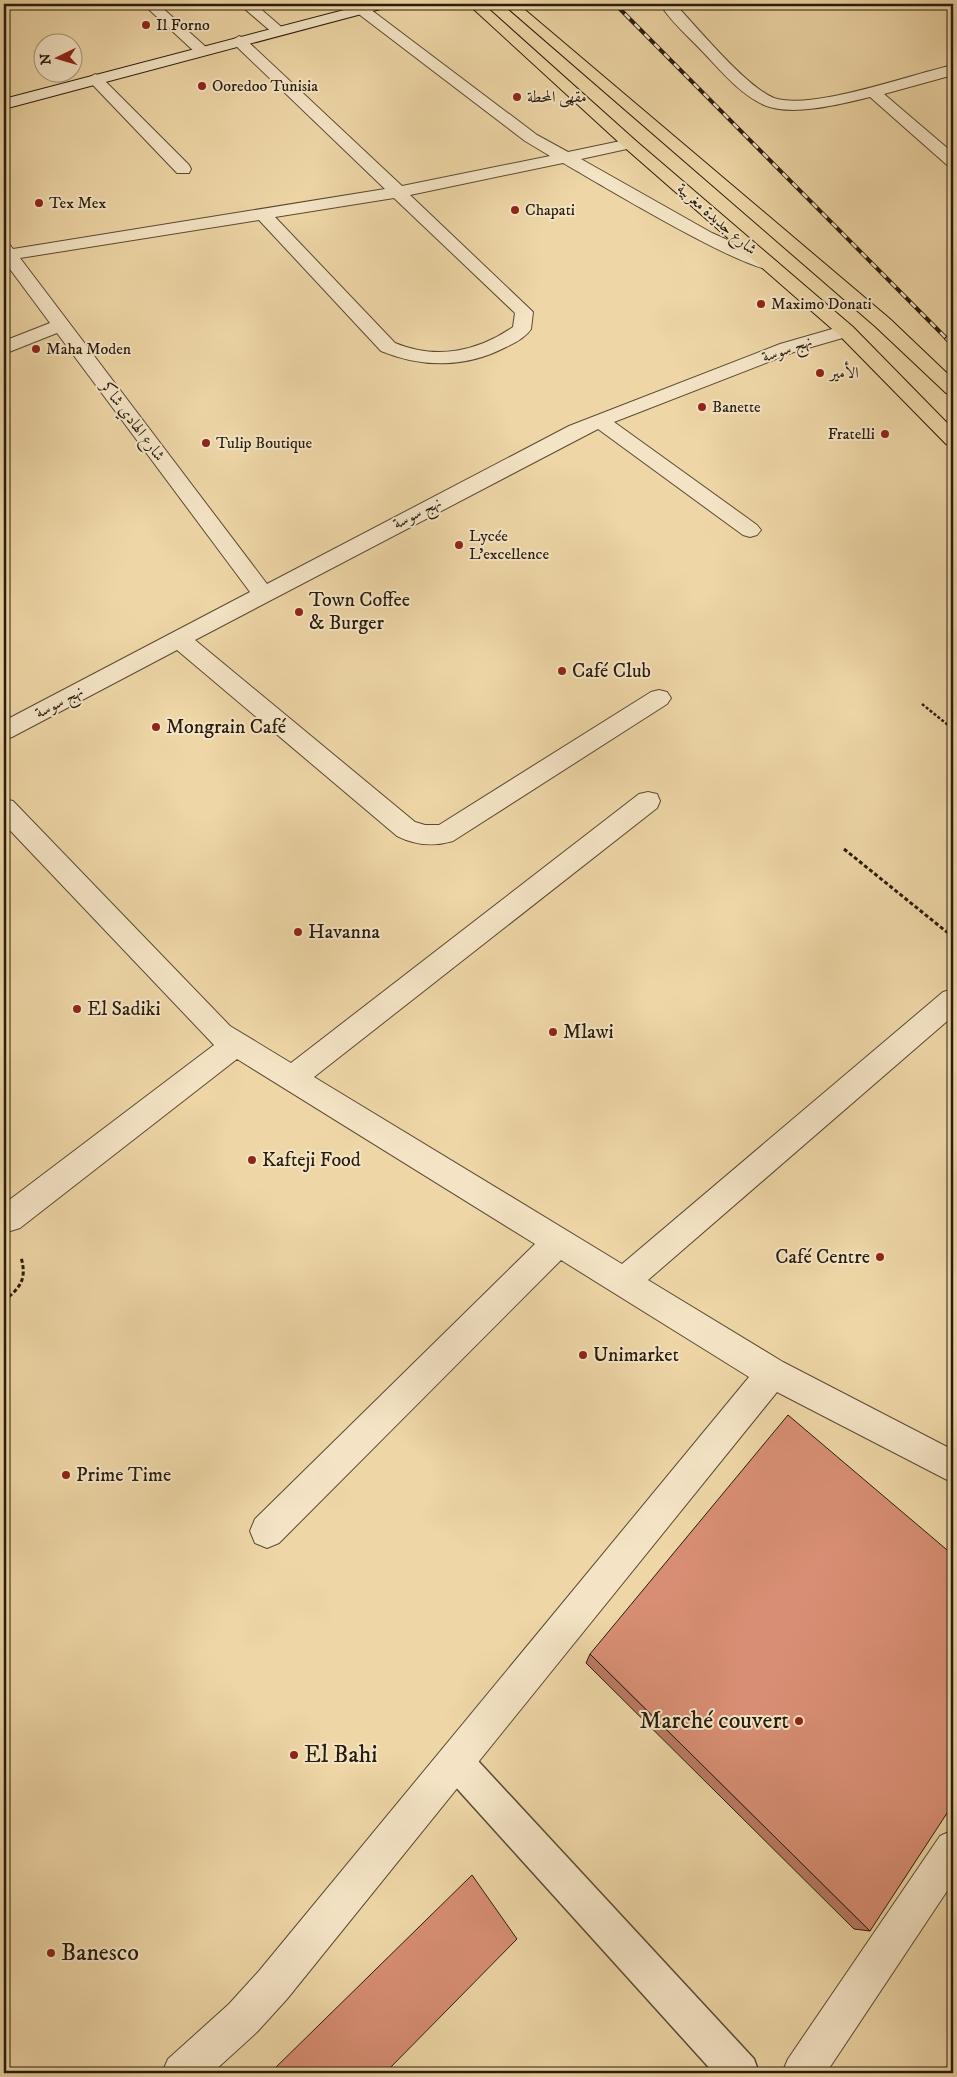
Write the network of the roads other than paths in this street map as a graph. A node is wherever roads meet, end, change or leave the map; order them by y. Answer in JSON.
{"nodes":[{"id":1,"x":150,"y":4,"type":"edge"},
{"id":2,"x":246,"y":4,"type":"edge"},
{"id":3,"x":383,"y":4,"type":"edge"},
{"id":4,"x":474,"y":4,"type":"edge"},
{"id":5,"x":510,"y":4,"type":"edge"},
{"id":6,"x":666,"y":4,"type":"edge"},
{"id":7,"x":361,"y":10,"type":"junction"},
{"id":8,"x":279,"y":31,"type":"junction"},
{"id":9,"x":239,"y":41,"type":"junction"},
{"id":10,"x":202,"y":51,"type":"junction"},
{"id":11,"x":953,"y":70,"type":"edge"},
{"id":12,"x":95,"y":79,"type":"junction"},
{"id":13,"x":873,"y":92,"type":"junction"},
{"id":14,"x":4,"y":104,"type":"edge"},
{"id":15,"x":630,"y":144,"type":"junction"},
{"id":16,"x":564,"y":158,"type":"junction"},
{"id":17,"x":953,"y":161,"type":"edge"},
{"id":18,"x":183,"y":169,"type":"dead end"},
{"id":19,"x":399,"y":192,"type":"junction"},
{"id":20,"x":262,"y":212,"type":"junction"},
{"id":21,"x":6,"y":252,"type":"edge"},
{"id":22,"x":771,"y":266,"type":"junction"},
{"id":23,"x":61,"y":325,"type":"junction"},
{"id":24,"x":846,"y":331,"type":"junction"},
{"id":25,"x":4,"y":348,"type":"edge"},
{"id":26,"x":953,"y":389,"type":"edge"},
{"id":27,"x":600,"y":421,"type":"junction"},
{"id":28,"x":953,"y":440,"type":"edge"},
{"id":29,"x":750,"y":530,"type":"dead end"},
{"id":30,"x":262,"y":593,"type":"junction"},
{"id":31,"x":177,"y":638,"type":"junction"},
{"id":32,"x":659,"y":698,"type":"dead end"},
{"id":33,"x":4,"y":731,"type":"edge"},
{"id":34,"x":648,"y":801,"type":"dead end"},
{"id":35,"x":4,"y":808,"type":"edge"},
{"id":36,"x":953,"y":1000,"type":"edge"},
{"id":37,"x":236,"y":1044,"type":"junction"},
{"id":38,"x":292,"y":1078,"type":"junction"},
{"id":39,"x":6,"y":1218,"type":"edge"},
{"id":40,"x":558,"y":1242,"type":"junction"},
{"id":41,"x":624,"y":1282,"type":"junction"},
{"id":42,"x":772,"y":1373,"type":"junction"},
{"id":43,"x":953,"y":1467,"type":"edge"},
{"id":44,"x":267,"y":1531,"type":"dead end"},
{"id":45,"x":455,"y":1761,"type":"junction"},
{"id":46,"x":953,"y":1849,"type":"edge"},
{"id":47,"x":182,"y":2073,"type":"edge"},
{"id":48,"x":740,"y":2073,"type":"edge"},
{"id":49,"x":802,"y":2073,"type":"edge"}],
"edges":[{"from":1,"to":10,"type":"street"},
{"from":2,"to":8,"type":"street"},
{"from":3,"to":7,"type":"street"},
{"from":4,"to":15,"type":"main road","name":"شارع جديدة مغربية"},
{"from":5,"to":26,"type":"main road","name":"شارع جديدة مغربية"},
{"from":6,"to":13,"type":"street"},
{"from":7,"to":8,"type":"street"},
{"from":7,"to":16,"type":"street"},
{"from":8,"to":9,"type":"street"},
{"from":9,"to":10,"type":"street"},
{"from":9,"to":19,"type":"street"},
{"from":10,"to":12,"type":"street"},
{"from":11,"to":13,"type":"street"},
{"from":12,"to":14,"type":"street"},
{"from":12,"to":18,"type":"street"},
{"from":13,"to":17,"type":"street"},
{"from":15,"to":16,"type":"street"},
{"from":15,"to":22,"type":"main road","name":"شارع جديدة مغربية"},
{"from":16,"to":19,"type":"street"},
{"from":16,"to":22,"type":"street"},
{"from":19,"to":20,"type":"street"},
{"from":19,"to":20,"type":"street"},
{"from":20,"to":21,"type":"street"},
{"from":21,"to":23,"type":"street","name":"شارع الهادي شاكر"},
{"from":22,"to":24,"type":"main road","name":"شارع جديدة مغربية"},
{"from":23,"to":25,"type":"street"},
{"from":23,"to":30,"type":"street","name":"شارع الهادي شاكر"},
{"from":24,"to":27,"type":"street","name":"نهج سوسة"},
{"from":24,"to":28,"type":"main road","name":"شارع جديدة مغربية"},
{"from":27,"to":29,"type":"street"},
{"from":27,"to":30,"type":"street","name":"نهج سوسة"},
{"from":30,"to":31,"type":"street","name":"نهج سوسة"},
{"from":31,"to":32,"type":"street"},
{"from":31,"to":33,"type":"street","name":"نهج سوسة"},
{"from":34,"to":38,"type":"street"},
{"from":35,"to":37,"type":"street"},
{"from":36,"to":41,"type":"street"},
{"from":37,"to":38,"type":"street"},
{"from":37,"to":39,"type":"street"},
{"from":38,"to":40,"type":"street"},
{"from":40,"to":41,"type":"street"},
{"from":40,"to":44,"type":"street"},
{"from":41,"to":42,"type":"street"},
{"from":42,"to":43,"type":"street"},
{"from":42,"to":45,"type":"street"},
{"from":45,"to":47,"type":"street"},
{"from":45,"to":48,"type":"lane"},
{"from":46,"to":49,"type":"street"}]}
